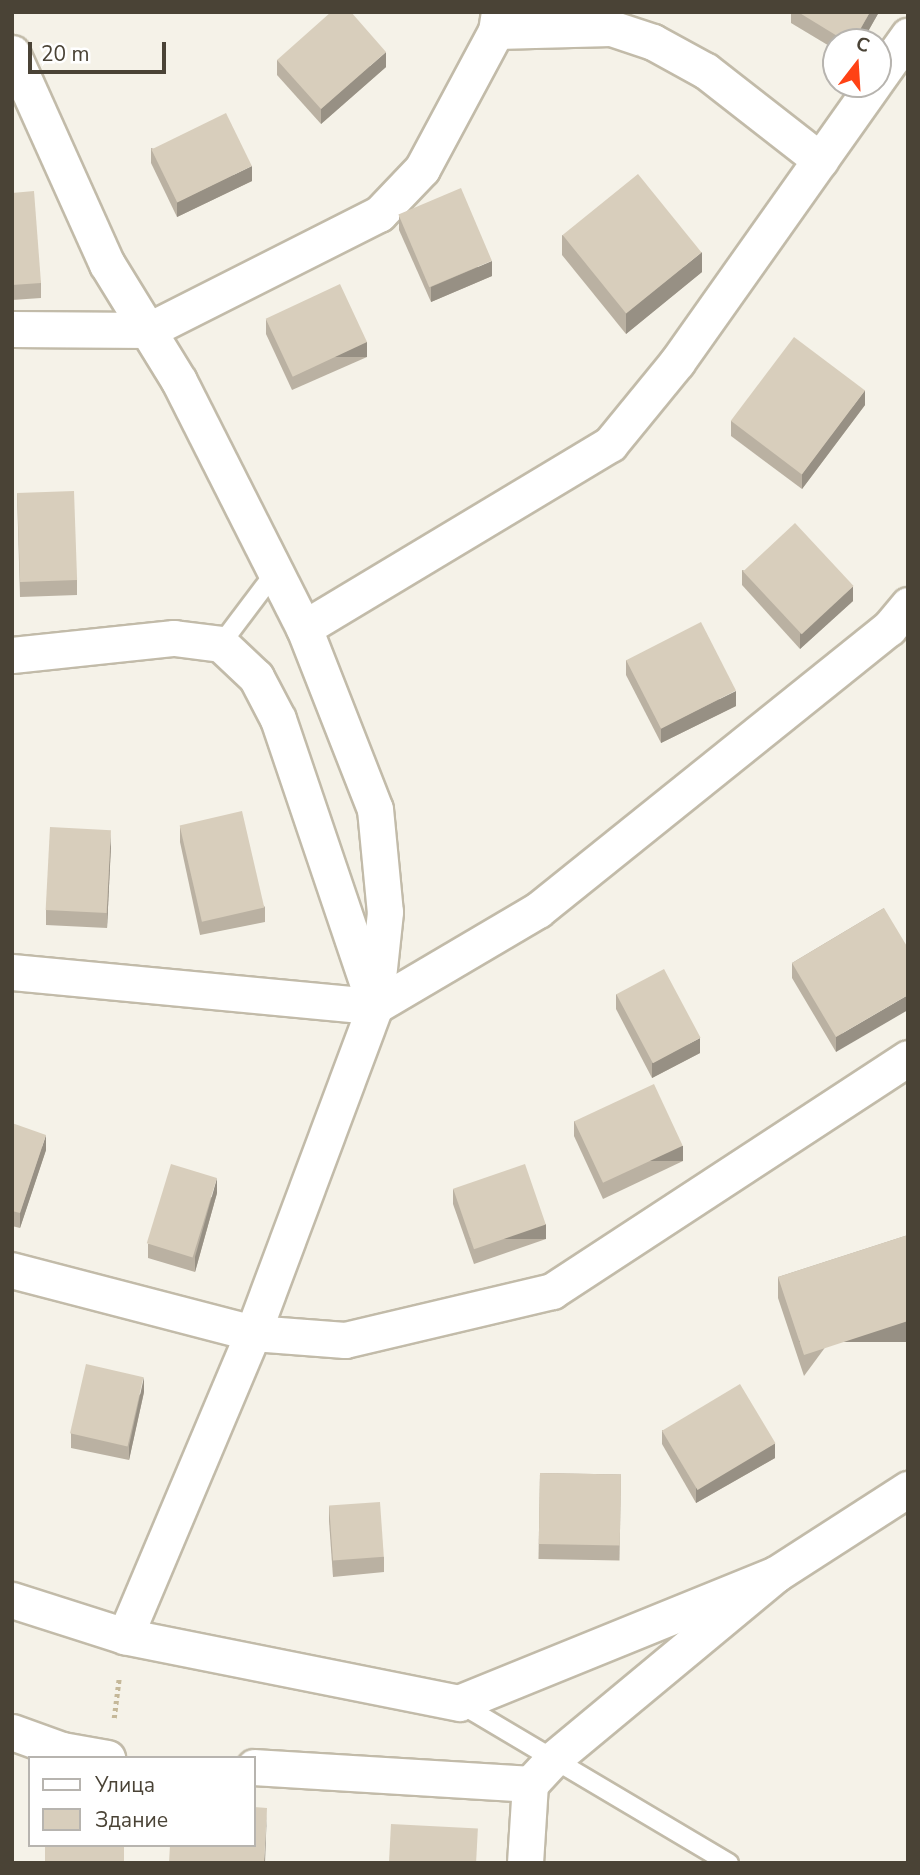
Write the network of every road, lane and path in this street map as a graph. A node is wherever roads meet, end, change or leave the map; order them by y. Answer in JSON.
{"nodes":[{"id":1,"x":498,"y":21,"type":"edge"},
{"id":2,"x":908,"y":36,"type":"edge"},
{"id":3,"x":12,"y":52,"type":"edge"},
{"id":4,"x":892,"y":58,"type":"edge"},
{"id":5,"x":864,"y":98,"type":"edge"},
{"id":6,"x":820,"y":160,"type":"junction"},
{"id":7,"x":12,"y":329,"type":"edge"},
{"id":8,"x":149,"y":330,"type":"junction"},
{"id":9,"x":273,"y":575,"type":"junction"},
{"id":10,"x":908,"y":606,"type":"edge"},
{"id":11,"x":304,"y":628,"type":"junction"},
{"id":12,"x":222,"y":643,"type":"junction"},
{"id":13,"x":12,"y":655,"type":"edge"},
{"id":14,"x":12,"y":972,"type":"edge"},
{"id":15,"x":375,"y":1006,"type":"junction"},
{"id":16,"x":908,"y":1058,"type":"edge"},
{"id":17,"x":12,"y":1270,"type":"edge"},
{"id":18,"x":253,"y":1332,"type":"junction"},
{"id":19,"x":908,"y":1489,"type":"edge"},
{"id":20,"x":776,"y":1574,"type":"junction"},
{"id":21,"x":12,"y":1600,"type":"edge"},
{"id":22,"x":125,"y":1636,"type":"junction"},
{"id":23,"x":459,"y":1703,"type":"junction"},
{"id":24,"x":12,"y":1732,"type":"edge"},
{"id":25,"x":110,"y":1744,"type":"edge"},
{"id":26,"x":256,"y":1767,"type":"edge"},
{"id":27,"x":541,"y":1772,"type":"junction"},
{"id":28,"x":524,"y":1863,"type":"edge"},
{"id":29,"x":729,"y":1863,"type":"edge"}],
"edges":[{"from":1,"to":6,"type":"street"},
{"from":1,"to":8,"type":"street"},
{"from":2,"to":4,"type":"street"},
{"from":3,"to":8,"type":"street"},
{"from":5,"to":6,"type":"street"},
{"from":6,"to":11,"type":"street"},
{"from":7,"to":8,"type":"street"},
{"from":8,"to":9,"type":"street"},
{"from":9,"to":11,"type":"street"},
{"from":9,"to":12,"type":"lane"},
{"from":10,"to":15,"type":"street"},
{"from":11,"to":15,"type":"street"},
{"from":12,"to":13,"type":"street"},
{"from":12,"to":15,"type":"street"},
{"from":14,"to":15,"type":"street"},
{"from":15,"to":18,"type":"street"},
{"from":16,"to":18,"type":"street"},
{"from":17,"to":18,"type":"street"},
{"from":18,"to":22,"type":"street"},
{"from":19,"to":20,"type":"street"},
{"from":20,"to":23,"type":"street"},
{"from":20,"to":27,"type":"street"},
{"from":21,"to":22,"type":"street"},
{"from":22,"to":23,"type":"street"},
{"from":22,"to":25,"type":"path"},
{"from":23,"to":27,"type":"lane"},
{"from":24,"to":25,"type":"street"},
{"from":26,"to":27,"type":"street"},
{"from":27,"to":28,"type":"street"},
{"from":27,"to":29,"type":"lane"}]}
